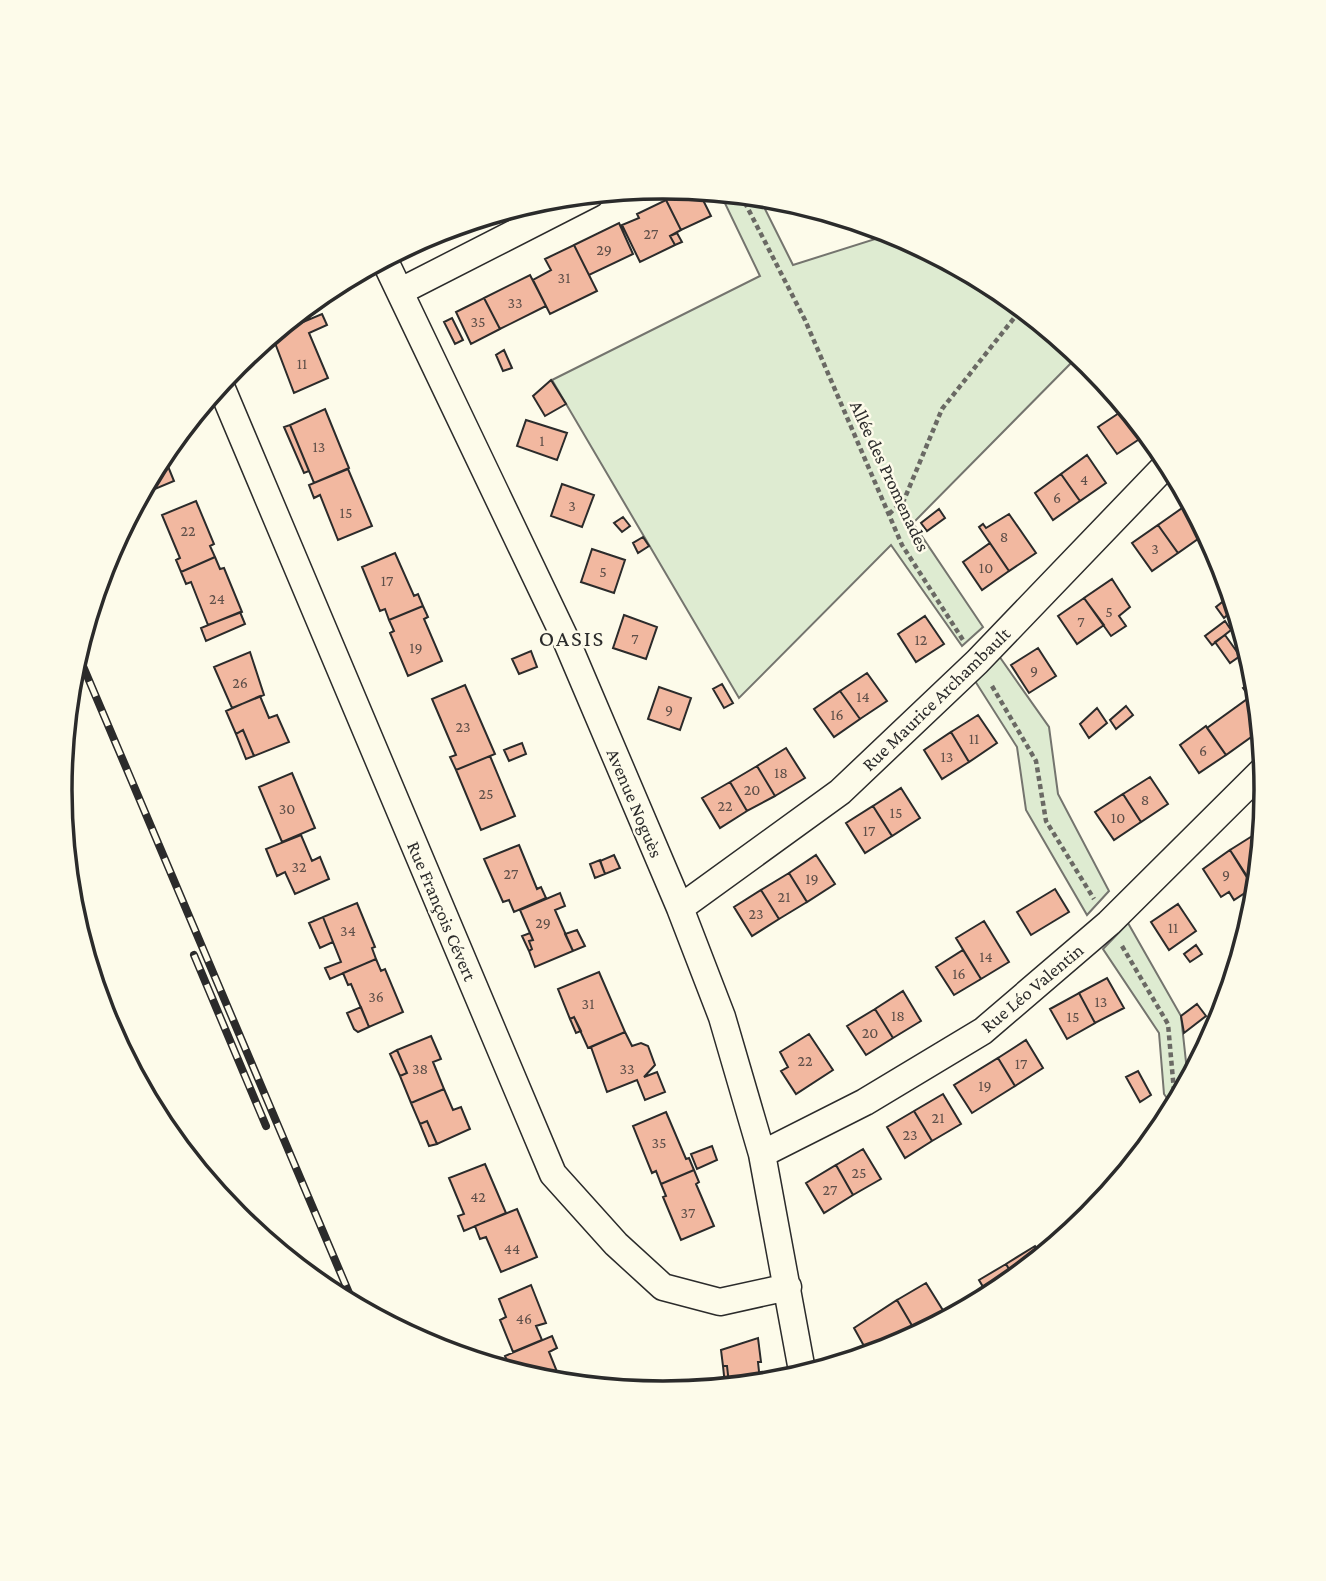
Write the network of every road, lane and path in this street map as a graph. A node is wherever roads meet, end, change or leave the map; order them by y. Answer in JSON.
{"nodes":[{"id":1,"x":746,"y":205,"type":"edge"},
{"id":2,"x":563,"y":208,"type":"edge"},
{"id":3,"x":388,"y":267,"type":"edge"},
{"id":4,"x":401,"y":291,"type":"junction"},
{"id":5,"x":1016,"y":316,"type":"edge"},
{"id":6,"x":224,"y":394,"type":"edge"},
{"id":7,"x":1160,"y":470,"type":"edge"},
{"id":8,"x":889,"y":514,"type":"junction"},
{"id":9,"x":977,"y":662,"type":"junction"},
{"id":10,"x":1254,"y":779,"type":"edge"},
{"id":11,"x":680,"y":908,"type":"junction"},
{"id":12,"x":1109,"y":923,"type":"junction"},
{"id":13,"x":1174,"y":1088,"type":"edge"},
{"id":14,"x":762,"y":1154,"type":"junction"},
{"id":15,"x":788,"y":1287,"type":"junction"},
{"id":16,"x":801,"y":1365,"type":"edge"}],
"edges":[{"from":1,"to":8,"type":"path","name":"Allée des Promenades"},
{"from":2,"to":4,"type":"street"},
{"from":3,"to":4,"type":"street","name":"Avenue Noguès"},
{"from":4,"to":11,"type":"street","name":"Avenue Noguès"},
{"from":5,"to":8,"type":"path"},
{"from":6,"to":15,"type":"street","name":"Rue François Cévert"},
{"from":7,"to":9,"type":"street","name":"Rue Maurice Archambault"},
{"from":8,"to":9,"type":"path","name":"Allée des Promenades"},
{"from":9,"to":11,"type":"street","name":"Rue Maurice Archambault"},
{"from":9,"to":12,"type":"path","name":"Allée des Promenades"},
{"from":10,"to":12,"type":"street","name":"Rue Léo Valentin"},
{"from":11,"to":14,"type":"street","name":"Avenue Noguès"},
{"from":12,"to":13,"type":"path","name":"Allée des Promenades"},
{"from":12,"to":14,"type":"street","name":"Rue Léo Valentin"},
{"from":14,"to":15,"type":"street","name":"Avenue Noguès"},
{"from":15,"to":16,"type":"street","name":"Avenue Noguès"}]}
